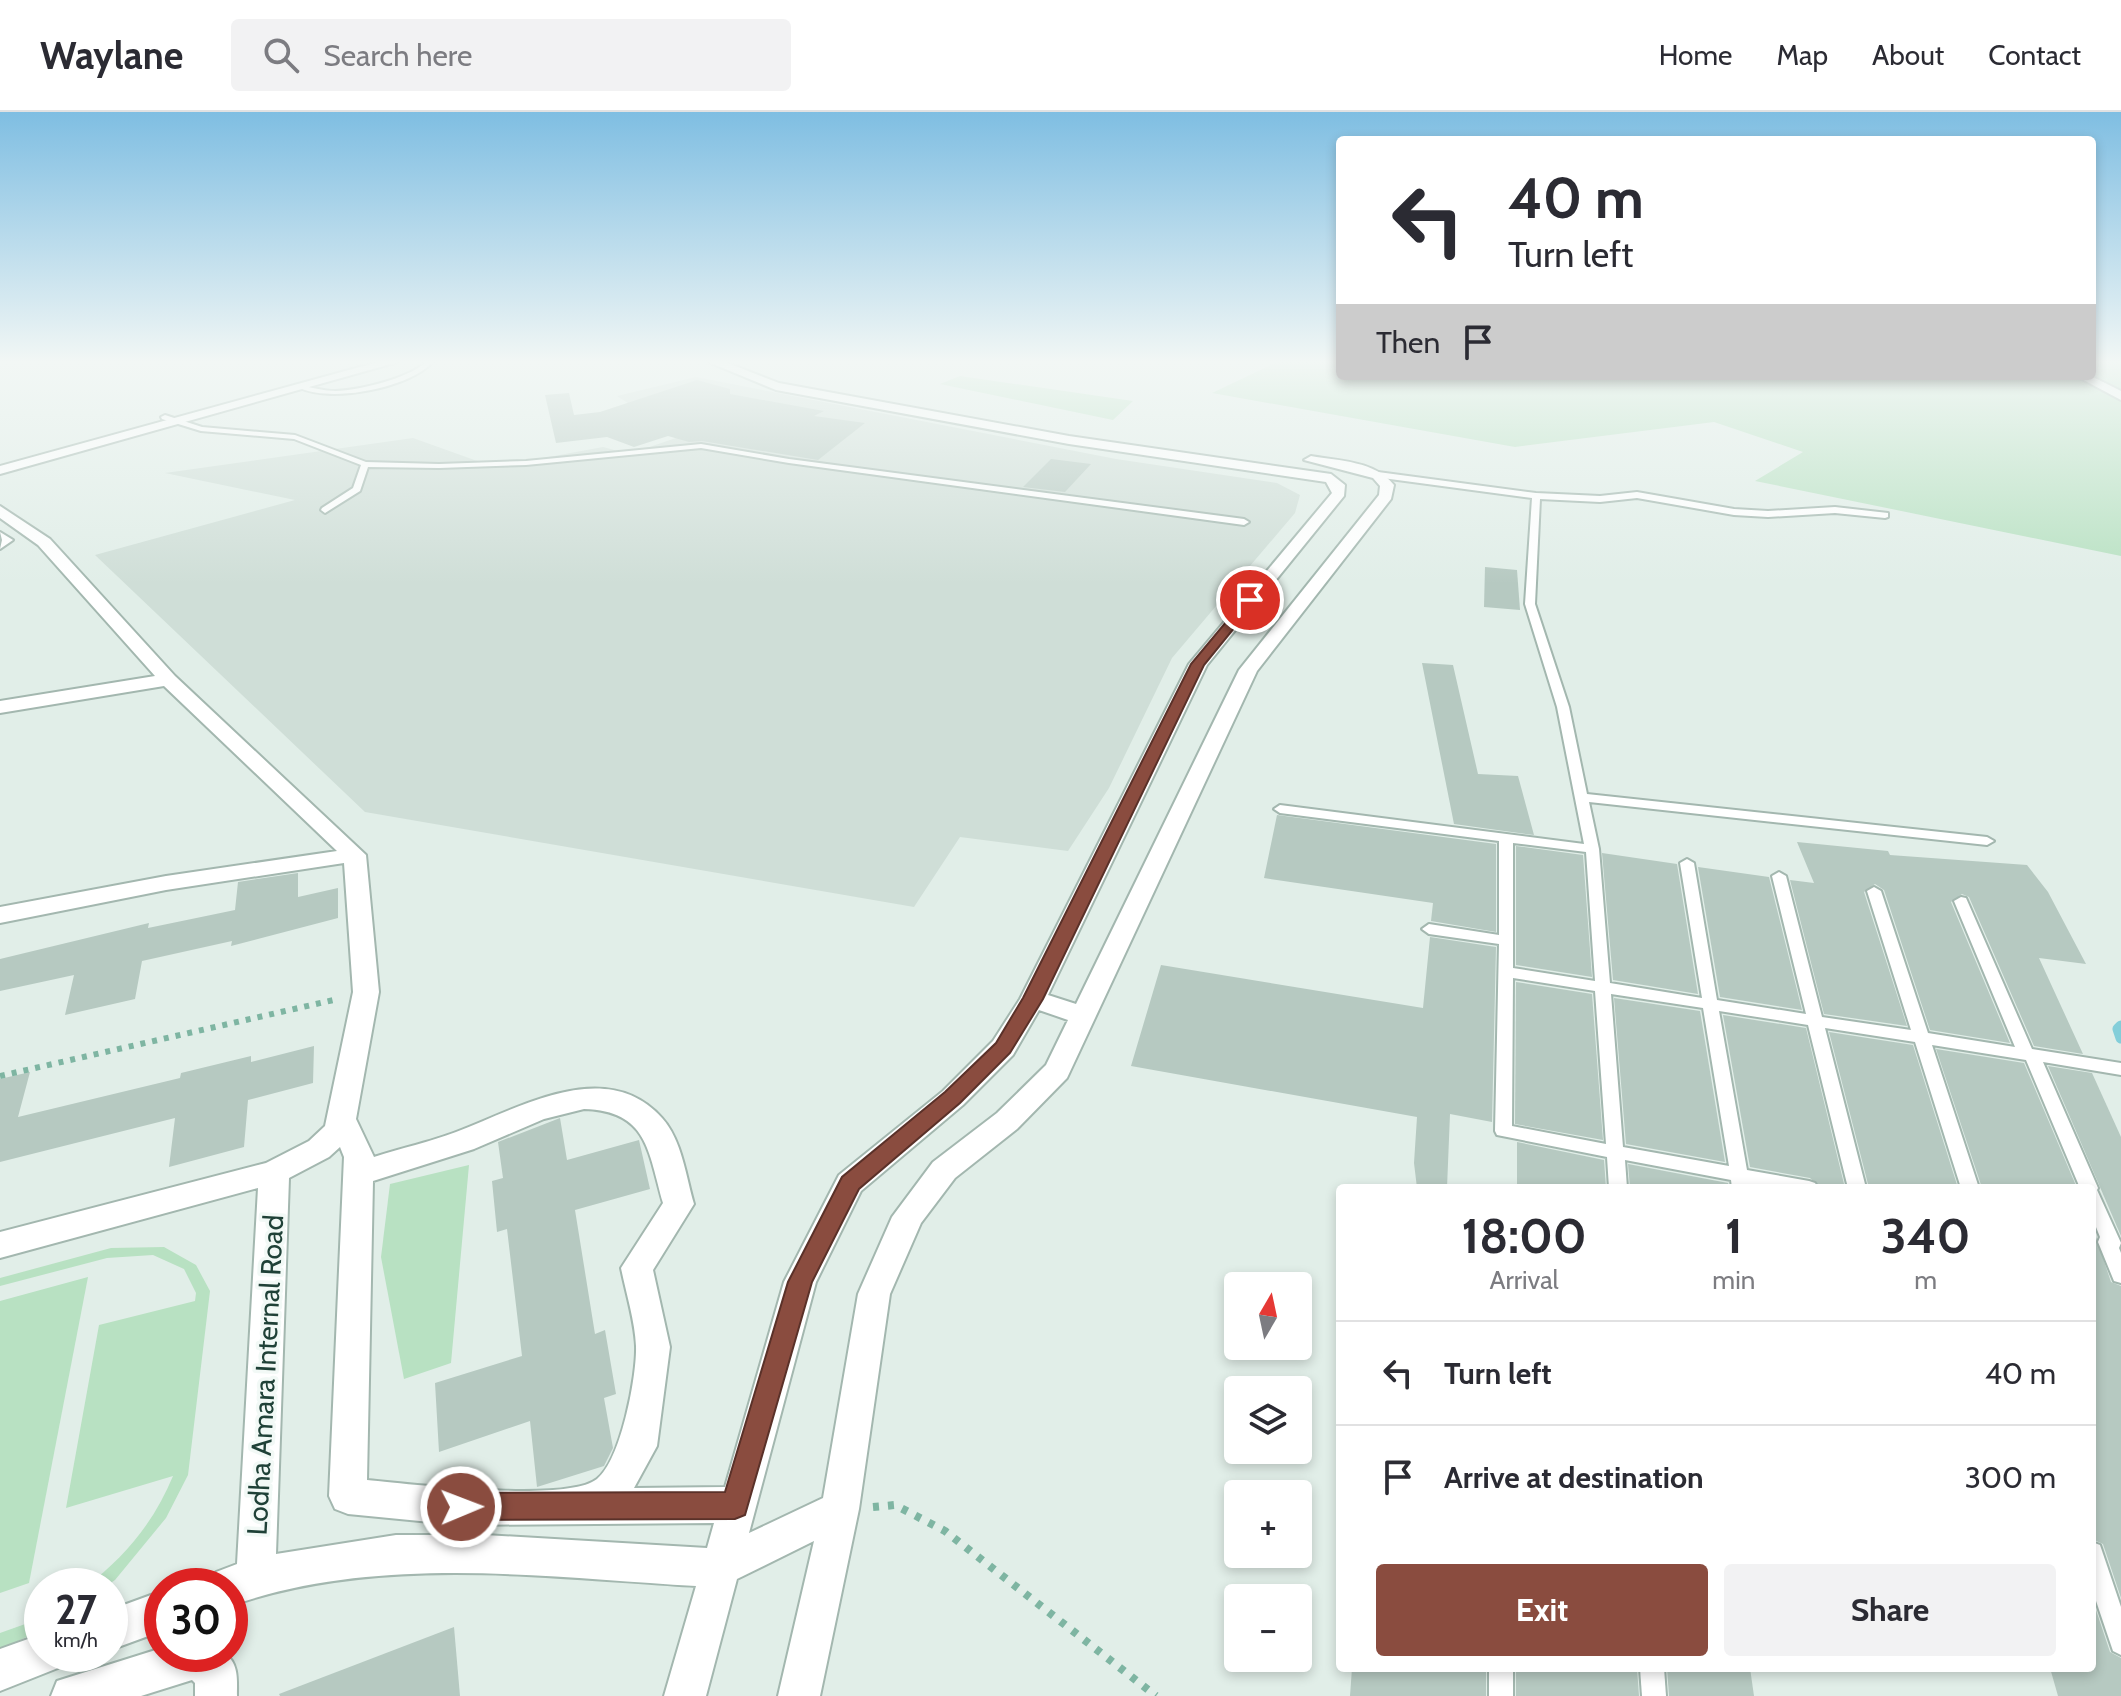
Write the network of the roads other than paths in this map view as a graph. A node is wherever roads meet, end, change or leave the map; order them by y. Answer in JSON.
{"nodes":[{"id":1,"x":101,"y":436,"type":"edge"},
{"id":2,"x":116,"y":436,"type":"edge"},
{"id":3,"x":282,"y":436,"type":"edge"},
{"id":4,"x":1091,"y":436,"type":"edge"},
{"id":5,"x":1129,"y":442,"type":"junction"},
{"id":6,"x":0,"y":459,"type":"edge"},
{"id":7,"x":365,"y":464,"type":"junction"},
{"id":8,"x":0,"y":470,"type":"edge"},
{"id":9,"x":1378,"y":475,"type":"junction"},
{"id":10,"x":1331,"y":478,"type":"junction"},
{"id":11,"x":1536,"y":496,"type":"junction"},
{"id":12,"x":325,"y":510,"type":"dead end"},
{"id":13,"x":0,"y":511,"type":"edge"},
{"id":14,"x":1885,"y":515,"type":"dead end"},
{"id":15,"x":1244,"y":522,"type":"dead end"},
{"id":16,"x":0,"y":535,"type":"edge"},
{"id":17,"x":0,"y":546,"type":"edge"},
{"id":18,"x":1215,"y":643,"type":"junction"},
{"id":19,"x":1265,"y":649,"type":"junction"},
{"id":20,"x":168,"y":680,"type":"junction"},
{"id":21,"x":0,"y":707,"type":"edge"},
{"id":22,"x":1581,"y":797,"type":"junction"},
{"id":23,"x":1280,"y":809,"type":"dead end"},
{"id":24,"x":1506,"y":838,"type":"junction"},
{"id":25,"x":1987,"y":841,"type":"dead end"},
{"id":26,"x":1592,"y":849,"type":"junction"},
{"id":27,"x":355,"y":855,"type":"junction"},
{"id":28,"x":1687,"y":863,"type":"dead end"},
{"id":29,"x":1779,"y":876,"type":"dead end"},
{"id":30,"x":1874,"y":891,"type":"dead end"},
{"id":31,"x":1961,"y":901,"type":"dead end"},
{"id":32,"x":0,"y":915,"type":"edge"},
{"id":33,"x":1429,"y":929,"type":"dead end"},
{"id":34,"x":1506,"y":941,"type":"junction"},
{"id":35,"x":1506,"y":972,"type":"junction"},
{"id":36,"x":1601,"y":987,"type":"junction"},
{"id":37,"x":1033,"y":999,"type":"junction"},
{"id":38,"x":1709,"y":1004,"type":"junction"},
{"id":39,"x":1083,"y":1016,"type":"junction"},
{"id":40,"x":1814,"y":1021,"type":"junction"},
{"id":41,"x":1922,"y":1038,"type":"junction"},
{"id":42,"x":2029,"y":1055,"type":"junction"},
{"id":43,"x":2121,"y":1069,"type":"edge"},
{"id":44,"x":341,"y":1119,"type":"junction"},
{"id":45,"x":1615,"y":1154,"type":"junction"},
{"id":46,"x":274,"y":1172,"type":"junction"},
{"id":47,"x":359,"y":1174,"type":"junction"},
{"id":48,"x":1740,"y":1182,"type":"edge"},
{"id":49,"x":1618,"y":1184,"type":"edge"},
{"id":50,"x":1763,"y":1184,"type":"edge"},
{"id":51,"x":1856,"y":1184,"type":"edge"},
{"id":52,"x":1969,"y":1184,"type":"edge"},
{"id":53,"x":2087,"y":1184,"type":"edge"},
{"id":54,"x":2096,"y":1208,"type":"edge"},
{"id":55,"x":2108,"y":1242,"type":"edge"},
{"id":56,"x":0,"y":1245,"type":"edge"},
{"id":57,"x":2121,"y":1275,"type":"edge"},
{"id":58,"x":580,"y":1505,"type":"junction"},
{"id":59,"x":735,"y":1505,"type":"junction"},
{"id":60,"x":840,"y":1509,"type":"junction"},
{"id":61,"x":2096,"y":1565,"type":"edge"},
{"id":62,"x":244,"y":1568,"type":"edge"},
{"id":63,"x":718,"y":1568,"type":"junction"},
{"id":64,"x":248,"y":1581,"type":"edge"},
{"id":65,"x":2121,"y":1643,"type":"edge"},
{"id":66,"x":24,"y":1661,"type":"edge"},
{"id":67,"x":0,"y":1670,"type":"edge"},
{"id":68,"x":1501,"y":1672,"type":"edge"},
{"id":69,"x":1652,"y":1672,"type":"edge"},
{"id":70,"x":72,"y":1696,"type":"edge"},
{"id":71,"x":216,"y":1696,"type":"edge"},
{"id":72,"x":685,"y":1696,"type":"edge"},
{"id":73,"x":799,"y":1696,"type":"edge"},
{"id":74,"x":1501,"y":1696,"type":"edge"},
{"id":75,"x":1654,"y":1696,"type":"edge"}],
"edges":[{"from":1,"to":6,"type":"street"},
{"from":2,"to":8,"type":"street"},
{"from":3,"to":7,"type":"lane"},
{"from":4,"to":5,"type":"street"},
{"from":5,"to":9,"type":"street"},
{"from":5,"to":10,"type":"street"},
{"from":7,"to":12,"type":"lane"},
{"from":7,"to":15,"type":"lane"},
{"from":9,"to":10,"type":"street"},
{"from":9,"to":11,"type":"lane"},
{"from":9,"to":19,"type":"street"},
{"from":10,"to":18,"type":"street"},
{"from":11,"to":14,"type":"lane"},
{"from":11,"to":22,"type":"lane"},
{"from":13,"to":20,"type":"street"},
{"from":16,"to":17,"type":"lane"},
{"from":18,"to":19,"type":"street"},
{"from":18,"to":37,"type":"street"},
{"from":19,"to":39,"type":"street"},
{"from":20,"to":21,"type":"street"},
{"from":20,"to":27,"type":"street"},
{"from":22,"to":25,"type":"lane"},
{"from":22,"to":26,"type":"lane"},
{"from":23,"to":24,"type":"lane"},
{"from":24,"to":26,"type":"lane"},
{"from":24,"to":34,"type":"lane"},
{"from":26,"to":36,"type":"lane"},
{"from":27,"to":32,"type":"street"},
{"from":27,"to":44,"type":"street","name":"Lodha Amara Internal Road"},
{"from":28,"to":38,"type":"lane"},
{"from":29,"to":40,"type":"lane"},
{"from":30,"to":41,"type":"lane"},
{"from":31,"to":42,"type":"lane"},
{"from":33,"to":34,"type":"lane"},
{"from":34,"to":35,"type":"lane"},
{"from":35,"to":36,"type":"lane"},
{"from":35,"to":45,"type":"lane"},
{"from":36,"to":38,"type":"lane"},
{"from":36,"to":45,"type":"lane"},
{"from":37,"to":39,"type":"street"},
{"from":37,"to":59,"type":"street"},
{"from":38,"to":40,"type":"lane"},
{"from":38,"to":48,"type":"lane"},
{"from":39,"to":60,"type":"street"},
{"from":40,"to":41,"type":"lane"},
{"from":40,"to":51,"type":"lane"},
{"from":41,"to":42,"type":"lane"},
{"from":41,"to":52,"type":"lane"},
{"from":42,"to":43,"type":"lane"},
{"from":42,"to":53,"type":"lane"},
{"from":44,"to":46,"type":"street","name":"Lodha Amara Internal Road"},
{"from":44,"to":47,"type":"street"},
{"from":45,"to":48,"type":"lane"},
{"from":45,"to":49,"type":"lane"},
{"from":46,"to":56,"type":"street","name":"Lodha Amara Internal Road"},
{"from":46,"to":62,"type":"street","name":"Lodha Amara Internal Road"},
{"from":47,"to":58,"type":"street"},
{"from":47,"to":58,"type":"street"},
{"from":48,"to":50,"type":"lane"},
{"from":54,"to":55,"type":"lane"},
{"from":55,"to":57,"type":"lane"},
{"from":58,"to":59,"type":"street"},
{"from":59,"to":63,"type":"street"},
{"from":60,"to":63,"type":"street"},
{"from":60,"to":73,"type":"street"},
{"from":61,"to":65,"type":"lane"},
{"from":63,"to":64,"type":"street","name":"Lodha Amara Internal Road"},
{"from":63,"to":72,"type":"street"},
{"from":66,"to":67,"type":"street"},
{"from":68,"to":74,"type":"lane"},
{"from":69,"to":75,"type":"lane"},
{"from":70,"to":71,"type":"street"}]}
